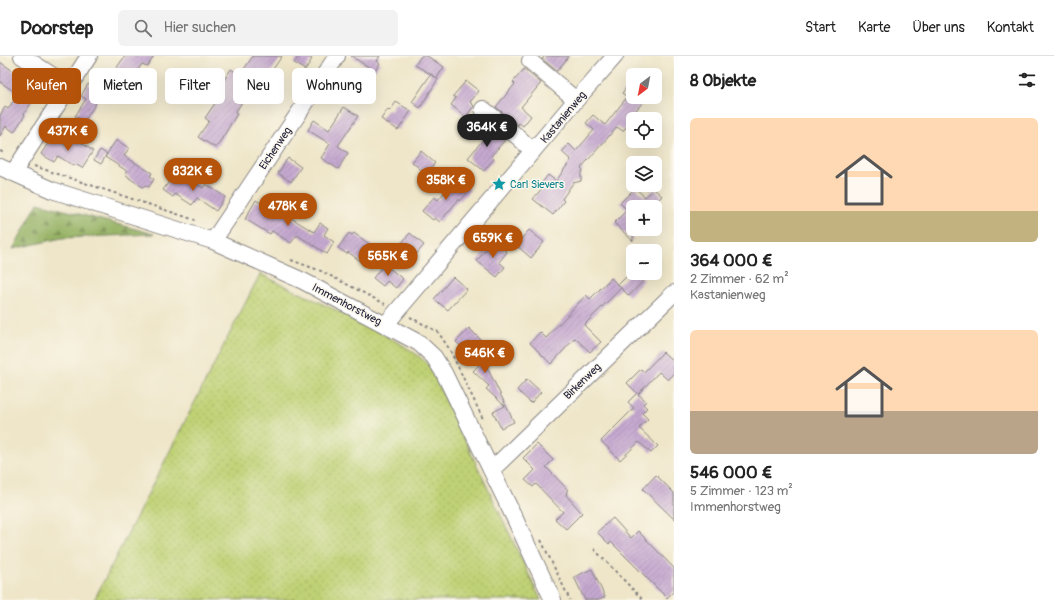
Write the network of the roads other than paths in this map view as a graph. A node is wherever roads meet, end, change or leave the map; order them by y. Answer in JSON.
{"nodes":[{"id":1,"x":22,"y":56,"type":"edge"},
{"id":2,"x":89,"y":56,"type":"edge"},
{"id":3,"x":337,"y":56,"type":"edge"},
{"id":4,"x":615,"y":56,"type":"edge"},
{"id":5,"x":530,"y":61,"type":"dead end"},
{"id":6,"x":41,"y":68,"type":"edge"},
{"id":7,"x":81,"y":68,"type":"edge"},
{"id":8,"x":576,"y":100,"type":"junction"},
{"id":9,"x":56,"y":104,"type":"edge"},
{"id":10,"x":483,"y":109,"type":"dead end"},
{"id":11,"x":533,"y":152,"type":"junction"},
{"id":12,"x":11,"y":167,"type":"edge"},
{"id":13,"x":213,"y":241,"type":"junction"},
{"id":14,"x":674,"y":293,"type":"edge"},
{"id":15,"x":386,"y":324,"type":"junction"},
{"id":16,"x":491,"y":470,"type":"junction"},
{"id":17,"x":553,"y":600,"type":"edge"}],
"edges":[{"from":1,"to":6,"type":"street"},
{"from":2,"to":7,"type":"street"},
{"from":3,"to":13,"type":"street","name":"Eichenweg"},
{"from":4,"to":8,"type":"street","name":"Kastanienweg"},
{"from":5,"to":8,"type":"street"},
{"from":8,"to":11,"type":"street","name":"Kastanienweg"},
{"from":9,"to":12,"type":"street"},
{"from":10,"to":11,"type":"street"},
{"from":11,"to":15,"type":"street","name":"Kastanienweg"},
{"from":12,"to":13,"type":"street","name":"Immenhorstweg"},
{"from":13,"to":15,"type":"street","name":"Immenhorstweg"},
{"from":14,"to":16,"type":"street","name":"Birkenweg"},
{"from":15,"to":16,"type":"street","name":"Immenhorstweg"},
{"from":16,"to":17,"type":"street","name":"Immenhorstweg"}]}
